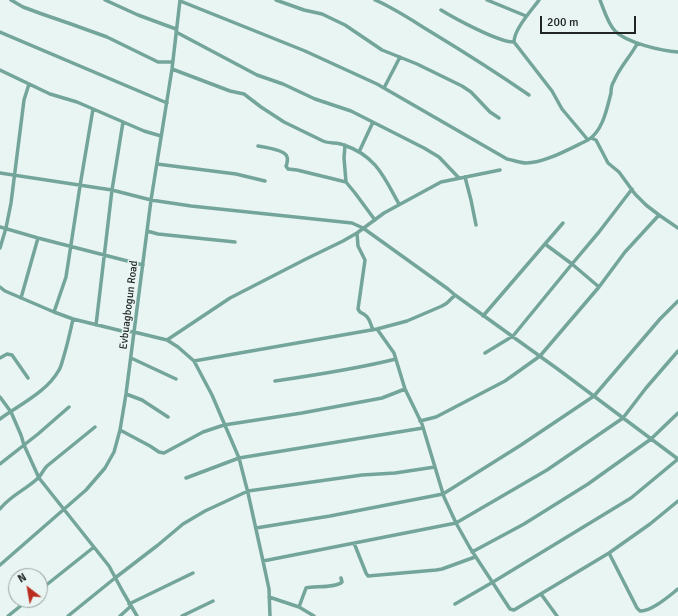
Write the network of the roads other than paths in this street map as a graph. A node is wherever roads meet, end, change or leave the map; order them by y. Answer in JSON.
{"nodes":[{"id":1,"x":11,"y":0,"type":"edge"},
{"id":2,"x":105,"y":0,"type":"edge"},
{"id":3,"x":180,"y":0,"type":"edge"},
{"id":4,"x":276,"y":0,"type":"edge"},
{"id":5,"x":375,"y":0,"type":"edge"},
{"id":6,"x":487,"y":0,"type":"edge"},
{"id":7,"x":539,"y":0,"type":"edge"},
{"id":8,"x":600,"y":0,"type":"edge"},
{"id":9,"x":441,"y":10,"type":"dead end"},
{"id":10,"x":526,"y":16,"type":"junction"},
{"id":11,"x":176,"y":31,"type":"junction"},
{"id":12,"x":0,"y":32,"type":"edge"},
{"id":13,"x":514,"y":42,"type":"junction"},
{"id":14,"x":637,"y":44,"type":"junction"},
{"id":15,"x":678,"y":52,"type":"edge"},
{"id":16,"x":400,"y":57,"type":"junction"},
{"id":17,"x":173,"y":62,"type":"junction"},
{"id":18,"x":172,"y":69,"type":"junction"},
{"id":19,"x":0,"y":70,"type":"edge"},
{"id":20,"x":29,"y":84,"type":"junction"},
{"id":21,"x":384,"y":88,"type":"junction"},
{"id":22,"x":529,"y":95,"type":"dead end"},
{"id":23,"x":166,"y":103,"type":"junction"},
{"id":24,"x":93,"y":109,"type":"junction"},
{"id":25,"x":499,"y":118,"type":"dead end"},
{"id":26,"x":122,"y":122,"type":"junction"},
{"id":27,"x":373,"y":122,"type":"junction"},
{"id":28,"x":161,"y":136,"type":"junction"},
{"id":29,"x":590,"y":139,"type":"junction"},
{"id":30,"x":345,"y":145,"type":"junction"},
{"id":31,"x":258,"y":146,"type":"dead end"},
{"id":32,"x":359,"y":152,"type":"junction"},
{"id":33,"x":157,"y":164,"type":"junction"},
{"id":34,"x":500,"y":170,"type":"dead end"},
{"id":35,"x":0,"y":173,"type":"edge"},
{"id":36,"x":14,"y":175,"type":"junction"},
{"id":37,"x":465,"y":177,"type":"junction"},
{"id":38,"x":459,"y":178,"type":"junction"},
{"id":39,"x":265,"y":181,"type":"dead end"},
{"id":40,"x":346,"y":182,"type":"junction"},
{"id":41,"x":80,"y":186,"type":"junction"},
{"id":42,"x":632,"y":189,"type":"junction"},
{"id":43,"x":112,"y":190,"type":"junction"},
{"id":44,"x":151,"y":200,"type":"junction"},
{"id":45,"x":399,"y":204,"type":"junction"},
{"id":46,"x":659,"y":216,"type":"junction"},
{"id":47,"x":375,"y":220,"type":"junction"},
{"id":48,"x":563,"y":223,"type":"dead end"},
{"id":49,"x":476,"y":225,"type":"dead end"},
{"id":50,"x":0,"y":227,"type":"edge"},
{"id":51,"x":6,"y":228,"type":"junction"},
{"id":52,"x":363,"y":228,"type":"junction"},
{"id":53,"x":678,"y":228,"type":"edge"},
{"id":54,"x":147,"y":231,"type":"junction"},
{"id":55,"x":357,"y":233,"type":"junction"},
{"id":56,"x":38,"y":238,"type":"junction"},
{"id":57,"x":235,"y":242,"type":"dead end"},
{"id":58,"x":545,"y":244,"type":"junction"},
{"id":59,"x":70,"y":246,"type":"junction"},
{"id":60,"x":0,"y":248,"type":"edge"},
{"id":61,"x":104,"y":254,"type":"junction"},
{"id":62,"x":572,"y":264,"type":"junction"},
{"id":63,"x":143,"y":265,"type":"junction"},
{"id":64,"x":0,"y":287,"type":"edge"},
{"id":65,"x":599,"y":288,"type":"junction"},
{"id":66,"x":455,"y":296,"type":"junction"},
{"id":67,"x":21,"y":298,"type":"junction"},
{"id":68,"x":678,"y":301,"type":"edge"},
{"id":69,"x":54,"y":312,"type":"junction"},
{"id":70,"x":484,"y":316,"type":"junction"},
{"id":71,"x":73,"y":320,"type":"junction"},
{"id":72,"x":96,"y":325,"type":"junction"},
{"id":73,"x":377,"y":329,"type":"junction"},
{"id":74,"x":372,"y":330,"type":"junction"},
{"id":75,"x":134,"y":332,"type":"junction"},
{"id":76,"x":513,"y":336,"type":"junction"},
{"id":77,"x":167,"y":340,"type":"junction"},
{"id":78,"x":678,"y":352,"type":"edge"},
{"id":79,"x":485,"y":353,"type":"dead end"},
{"id":80,"x":540,"y":356,"type":"junction"},
{"id":81,"x":0,"y":358,"type":"edge"},
{"id":82,"x":131,"y":358,"type":"junction"},
{"id":83,"x":396,"y":359,"type":"junction"},
{"id":84,"x":194,"y":361,"type":"junction"},
{"id":85,"x":28,"y":378,"type":"dead end"},
{"id":86,"x":176,"y":379,"type":"dead end"},
{"id":87,"x":275,"y":381,"type":"dead end"},
{"id":88,"x":405,"y":389,"type":"junction"},
{"id":89,"x":126,"y":394,"type":"junction"},
{"id":90,"x":594,"y":396,"type":"junction"},
{"id":91,"x":0,"y":397,"type":"edge"},
{"id":92,"x":69,"y":407,"type":"dead end"},
{"id":93,"x":11,"y":412,"type":"junction"},
{"id":94,"x":678,"y":413,"type":"edge"},
{"id":95,"x":168,"y":417,"type":"dead end"},
{"id":96,"x":622,"y":418,"type":"junction"},
{"id":97,"x":0,"y":419,"type":"edge"},
{"id":98,"x":420,"y":421,"type":"junction"},
{"id":99,"x":224,"y":425,"type":"junction"},
{"id":100,"x":94,"y":427,"type":"dead end"},
{"id":101,"x":423,"y":428,"type":"junction"},
{"id":102,"x":120,"y":430,"type":"junction"},
{"id":103,"x":651,"y":439,"type":"junction"},
{"id":104,"x":24,"y":445,"type":"junction"},
{"id":105,"x":239,"y":458,"type":"junction"},
{"id":106,"x":678,"y":459,"type":"edge"},
{"id":107,"x":0,"y":464,"type":"edge"},
{"id":108,"x":435,"y":468,"type":"junction"},
{"id":109,"x":39,"y":478,"type":"junction"},
{"id":110,"x":186,"y":478,"type":"dead end"},
{"id":111,"x":248,"y":491,"type":"junction"},
{"id":112,"x":443,"y":494,"type":"junction"},
{"id":113,"x":678,"y":501,"type":"edge"},
{"id":114,"x":0,"y":509,"type":"edge"},
{"id":115,"x":63,"y":510,"type":"junction"},
{"id":116,"x":456,"y":523,"type":"junction"},
{"id":117,"x":256,"y":528,"type":"junction"},
{"id":118,"x":354,"y":543,"type":"junction"},
{"id":119,"x":94,"y":546,"type":"junction"},
{"id":120,"x":472,"y":552,"type":"junction"},
{"id":121,"x":609,"y":553,"type":"junction"},
{"id":122,"x":475,"y":557,"type":"junction"},
{"id":123,"x":263,"y":561,"type":"junction"},
{"id":124,"x":0,"y":565,"type":"edge"},
{"id":125,"x":194,"y":572,"type":"dead end"},
{"id":126,"x":115,"y":578,"type":"junction"},
{"id":127,"x":341,"y":578,"type":"dead end"},
{"id":128,"x":48,"y":583,"type":"edge"},
{"id":129,"x":492,"y":583,"type":"junction"},
{"id":130,"x":678,"y":589,"type":"edge"},
{"id":131,"x":541,"y":594,"type":"junction"},
{"id":132,"x":269,"y":597,"type":"junction"},
{"id":133,"x":213,"y":601,"type":"dead end"},
{"id":134,"x":455,"y":604,"type":"dead end"},
{"id":135,"x":130,"y":605,"type":"junction"},
{"id":136,"x":299,"y":607,"type":"junction"},
{"id":137,"x":18,"y":608,"type":"edge"},
{"id":138,"x":8,"y":616,"type":"edge"},
{"id":139,"x":68,"y":616,"type":"edge"},
{"id":140,"x":120,"y":616,"type":"edge"},
{"id":141,"x":137,"y":616,"type":"edge"},
{"id":142,"x":182,"y":616,"type":"edge"},
{"id":143,"x":270,"y":616,"type":"edge"},
{"id":144,"x":314,"y":616,"type":"edge"},
{"id":145,"x":557,"y":616,"type":"edge"}],
"edges":[{"from":1,"to":17,"type":"street"},
{"from":2,"to":11,"type":"street"},
{"from":3,"to":11,"type":"street","name":"Evbuagbogun Road"},
{"from":3,"to":21,"type":"street"},
{"from":4,"to":16,"type":"street"},
{"from":5,"to":22,"type":"street"},
{"from":6,"to":10,"type":"street"},
{"from":7,"to":10,"type":"street"},
{"from":8,"to":14,"type":"street"},
{"from":9,"to":13,"type":"street"},
{"from":10,"to":13,"type":"street"},
{"from":11,"to":17,"type":"street","name":"Evbuagbogun Road"},
{"from":11,"to":27,"type":"street"},
{"from":12,"to":23,"type":"street"},
{"from":13,"to":29,"type":"street"},
{"from":14,"to":15,"type":"street"},
{"from":14,"to":29,"type":"street"},
{"from":16,"to":21,"type":"street"},
{"from":16,"to":25,"type":"street"},
{"from":17,"to":18,"type":"street","name":"Evbuagbogun Road"},
{"from":18,"to":23,"type":"street","name":"Evbuagbogun Road"},
{"from":18,"to":30,"type":"street"},
{"from":19,"to":20,"type":"street"},
{"from":20,"to":24,"type":"street"},
{"from":20,"to":36,"type":"street"},
{"from":21,"to":29,"type":"street"},
{"from":23,"to":28,"type":"street","name":"Evbuagbogun Road"},
{"from":24,"to":26,"type":"street"},
{"from":24,"to":41,"type":"street"},
{"from":26,"to":28,"type":"street"},
{"from":26,"to":43,"type":"street"},
{"from":27,"to":32,"type":"street"},
{"from":27,"to":38,"type":"street"},
{"from":28,"to":33,"type":"street","name":"Evbuagbogun Road"},
{"from":29,"to":42,"type":"street"},
{"from":30,"to":32,"type":"street"},
{"from":30,"to":40,"type":"street"},
{"from":31,"to":40,"type":"street"},
{"from":32,"to":45,"type":"street"},
{"from":33,"to":39,"type":"street"},
{"from":33,"to":44,"type":"street","name":"Evbuagbogun Road"},
{"from":34,"to":37,"type":"street"},
{"from":35,"to":36,"type":"street"},
{"from":36,"to":41,"type":"street"},
{"from":36,"to":51,"type":"street"},
{"from":37,"to":38,"type":"street"},
{"from":37,"to":49,"type":"street"},
{"from":38,"to":45,"type":"street"},
{"from":40,"to":47,"type":"street"},
{"from":41,"to":43,"type":"street"},
{"from":41,"to":59,"type":"street"},
{"from":42,"to":46,"type":"street"},
{"from":42,"to":62,"type":"street"},
{"from":43,"to":44,"type":"street"},
{"from":43,"to":61,"type":"street"},
{"from":44,"to":52,"type":"street"},
{"from":44,"to":54,"type":"street","name":"Evbuagbogun Road"},
{"from":45,"to":47,"type":"street"},
{"from":46,"to":53,"type":"street"},
{"from":46,"to":65,"type":"street"},
{"from":47,"to":52,"type":"street"},
{"from":48,"to":58,"type":"street"},
{"from":50,"to":51,"type":"street"},
{"from":51,"to":56,"type":"street"},
{"from":51,"to":60,"type":"street"},
{"from":52,"to":55,"type":"street"},
{"from":52,"to":66,"type":"street"},
{"from":54,"to":57,"type":"street"},
{"from":54,"to":63,"type":"street","name":"Evbuagbogun Road"},
{"from":55,"to":74,"type":"street"},
{"from":55,"to":77,"type":"street"},
{"from":56,"to":59,"type":"street"},
{"from":56,"to":67,"type":"street"},
{"from":58,"to":62,"type":"street"},
{"from":58,"to":70,"type":"street"},
{"from":59,"to":61,"type":"street"},
{"from":59,"to":69,"type":"street"},
{"from":61,"to":63,"type":"street"},
{"from":61,"to":72,"type":"street"},
{"from":62,"to":65,"type":"street"},
{"from":62,"to":76,"type":"street"},
{"from":63,"to":75,"type":"street","name":"Evbuagbogun Road"},
{"from":64,"to":67,"type":"street"},
{"from":65,"to":80,"type":"street"},
{"from":66,"to":70,"type":"street"},
{"from":66,"to":73,"type":"street"},
{"from":67,"to":69,"type":"street"},
{"from":68,"to":90,"type":"street"},
{"from":69,"to":71,"type":"street"},
{"from":70,"to":76,"type":"street"},
{"from":71,"to":72,"type":"street"},
{"from":71,"to":93,"type":"street"},
{"from":72,"to":75,"type":"street"},
{"from":73,"to":74,"type":"street"},
{"from":73,"to":83,"type":"street"},
{"from":74,"to":84,"type":"street"},
{"from":75,"to":77,"type":"street"},
{"from":75,"to":82,"type":"street","name":"Evbuagbogun Road"},
{"from":76,"to":79,"type":"street"},
{"from":76,"to":80,"type":"street"},
{"from":77,"to":84,"type":"street"},
{"from":78,"to":96,"type":"street"},
{"from":80,"to":90,"type":"street"},
{"from":80,"to":98,"type":"street"},
{"from":81,"to":85,"type":"street"},
{"from":82,"to":86,"type":"street"},
{"from":82,"to":89,"type":"street","name":"Evbuagbogun Road"},
{"from":83,"to":87,"type":"street"},
{"from":83,"to":88,"type":"street"},
{"from":84,"to":99,"type":"street"},
{"from":88,"to":98,"type":"street"},
{"from":88,"to":99,"type":"street"},
{"from":89,"to":95,"type":"street"},
{"from":89,"to":102,"type":"street","name":"Evbuagbogun Road"},
{"from":90,"to":96,"type":"street"},
{"from":90,"to":112,"type":"street"},
{"from":91,"to":93,"type":"street"},
{"from":92,"to":104,"type":"street"},
{"from":93,"to":97,"type":"street"},
{"from":93,"to":104,"type":"street"},
{"from":94,"to":103,"type":"street"},
{"from":96,"to":103,"type":"street"},
{"from":96,"to":116,"type":"street"},
{"from":98,"to":101,"type":"street"},
{"from":99,"to":102,"type":"street"},
{"from":99,"to":105,"type":"street"},
{"from":100,"to":109,"type":"street"},
{"from":101,"to":105,"type":"street"},
{"from":101,"to":108,"type":"street"},
{"from":102,"to":115,"type":"street","name":"Evbuagbogun Road"},
{"from":103,"to":106,"type":"street"},
{"from":103,"to":120,"type":"street"},
{"from":104,"to":107,"type":"street"},
{"from":104,"to":109,"type":"street"},
{"from":105,"to":110,"type":"street"},
{"from":105,"to":111,"type":"street"},
{"from":106,"to":129,"type":"street"},
{"from":108,"to":111,"type":"street"},
{"from":108,"to":112,"type":"street"},
{"from":109,"to":114,"type":"street"},
{"from":109,"to":115,"type":"street"},
{"from":111,"to":117,"type":"street"},
{"from":111,"to":126,"type":"street"},
{"from":112,"to":116,"type":"street"},
{"from":112,"to":117,"type":"street"},
{"from":113,"to":121,"type":"street"},
{"from":115,"to":119,"type":"street"},
{"from":115,"to":124,"type":"street","name":"Evbuagbogun Road"},
{"from":116,"to":118,"type":"street"},
{"from":116,"to":120,"type":"street"},
{"from":117,"to":123,"type":"street"},
{"from":118,"to":122,"type":"street"},
{"from":118,"to":123,"type":"street"},
{"from":119,"to":126,"type":"street"},
{"from":119,"to":128,"type":"street"},
{"from":120,"to":122,"type":"street"},
{"from":121,"to":130,"type":"street"},
{"from":121,"to":131,"type":"street"},
{"from":122,"to":129,"type":"street"},
{"from":123,"to":132,"type":"street"},
{"from":125,"to":135,"type":"street"},
{"from":126,"to":135,"type":"street"},
{"from":126,"to":139,"type":"street"},
{"from":127,"to":136,"type":"street"},
{"from":129,"to":131,"type":"street"},
{"from":129,"to":134,"type":"street"},
{"from":131,"to":145,"type":"street"},
{"from":132,"to":136,"type":"street"},
{"from":132,"to":143,"type":"street"},
{"from":133,"to":142,"type":"street"},
{"from":135,"to":140,"type":"street"},
{"from":135,"to":141,"type":"street"},
{"from":136,"to":144,"type":"street"},
{"from":137,"to":138,"type":"street"}]}
